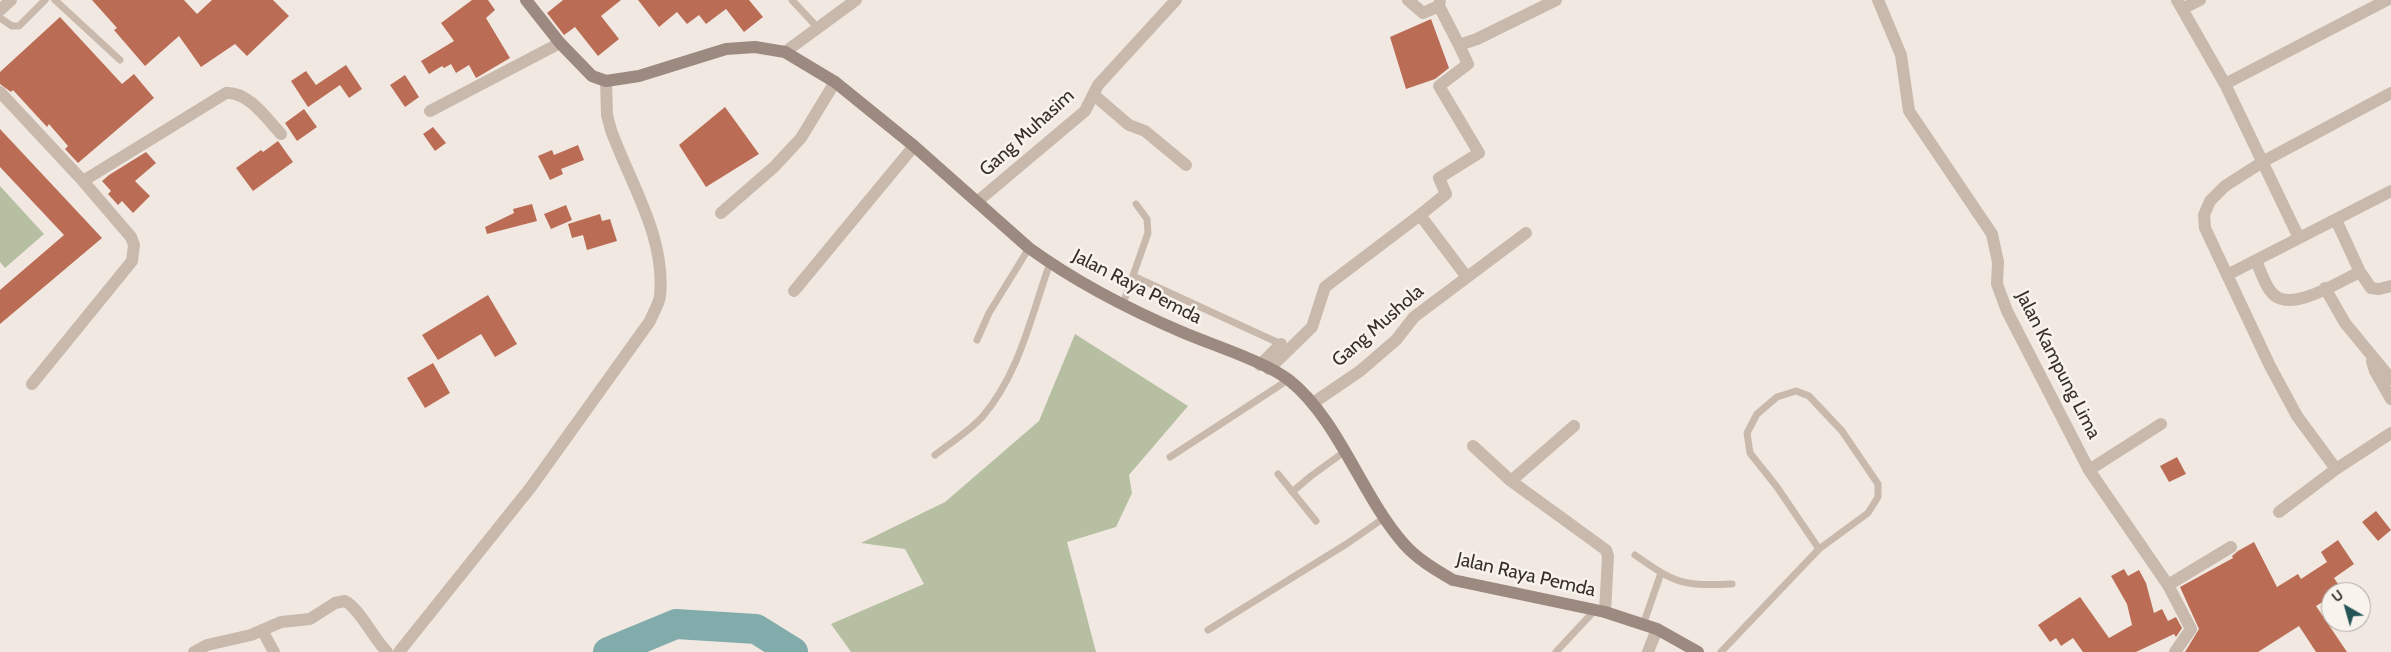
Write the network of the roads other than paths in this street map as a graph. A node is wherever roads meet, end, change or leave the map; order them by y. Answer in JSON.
{"nodes":[{"id":1,"x":11,"y":0,"type":"edge"},
{"id":2,"x":45,"y":0,"type":"edge"},
{"id":3,"x":55,"y":0,"type":"edge"},
{"id":4,"x":526,"y":0,"type":"edge"},
{"id":5,"x":792,"y":0,"type":"edge"},
{"id":6,"x":856,"y":0,"type":"edge"},
{"id":7,"x":1176,"y":0,"type":"edge"},
{"id":8,"x":1408,"y":0,"type":"edge"},
{"id":9,"x":1556,"y":0,"type":"edge"},
{"id":10,"x":1878,"y":0,"type":"edge"},
{"id":11,"x":2200,"y":0,"type":"edge"},
{"id":12,"x":2387,"y":0,"type":"edge"},
{"id":13,"x":1440,"y":3,"type":"edge"},
{"id":14,"x":2180,"y":5,"type":"edge"},
{"id":15,"x":0,"y":10,"type":"edge"},
{"id":16,"x":0,"y":18,"type":"edge"},
{"id":17,"x":817,"y":27,"type":"junction"},
{"id":18,"x":560,"y":43,"type":"junction"},
{"id":19,"x":1459,"y":45,"type":"junction"},
{"id":20,"x":785,"y":52,"type":"junction"},
{"id":21,"x":120,"y":60,"type":"dead end"},
{"id":22,"x":606,"y":81,"type":"junction"},
{"id":23,"x":834,"y":82,"type":"junction"},
{"id":24,"x":2225,"y":84,"type":"junction"},
{"id":25,"x":0,"y":92,"type":"edge"},
{"id":26,"x":2391,"y":93,"type":"edge"},
{"id":27,"x":1094,"y":95,"type":"junction"},
{"id":28,"x":430,"y":111,"type":"dead end"},
{"id":29,"x":281,"y":134,"type":"dead end"},
{"id":30,"x":914,"y":146,"type":"junction"},
{"id":31,"x":2264,"y":161,"type":"junction"},
{"id":32,"x":1186,"y":165,"type":"dead end"},
{"id":33,"x":83,"y":181,"type":"junction"},
{"id":34,"x":2391,"y":191,"type":"edge"},
{"id":35,"x":978,"y":201,"type":"junction"},
{"id":36,"x":1136,"y":204,"type":"dead end"},
{"id":37,"x":721,"y":213,"type":"dead end"},
{"id":38,"x":1420,"y":214,"type":"junction"},
{"id":39,"x":2336,"y":220,"type":"junction"},
{"id":40,"x":1526,"y":233,"type":"dead end"},
{"id":41,"x":2299,"y":238,"type":"junction"},
{"id":42,"x":1029,"y":248,"type":"junction"},
{"id":43,"x":2256,"y":261,"type":"junction"},
{"id":44,"x":1050,"y":263,"type":"junction"},
{"id":45,"x":2360,"y":272,"type":"junction"},
{"id":46,"x":2227,"y":275,"type":"junction"},
{"id":47,"x":1133,"y":276,"type":"junction"},
{"id":48,"x":1466,"y":276,"type":"junction"},
{"id":49,"x":2391,"y":286,"type":"edge"},
{"id":50,"x":2325,"y":288,"type":"junction"},
{"id":51,"x":794,"y":291,"type":"dead end"},
{"id":52,"x":1123,"y":304,"type":"junction"},
{"id":53,"x":978,"y":340,"type":"dead end"},
{"id":54,"x":1281,"y":344,"type":"joint"},
{"id":55,"x":1265,"y":367,"type":"junction"},
{"id":56,"x":2382,"y":367,"type":"edge"},
{"id":57,"x":2391,"y":379,"type":"edge"},
{"id":58,"x":1288,"y":380,"type":"junction"},
{"id":59,"x":32,"y":384,"type":"dead end"},
{"id":60,"x":2391,"y":399,"type":"edge"},
{"id":61,"x":1313,"y":403,"type":"junction"},
{"id":62,"x":2161,"y":424,"type":"dead end"},
{"id":63,"x":1574,"y":426,"type":"dead end"},
{"id":64,"x":2391,"y":433,"type":"edge"},
{"id":65,"x":1472,"y":446,"type":"dead end"},
{"id":66,"x":1344,"y":452,"type":"junction"},
{"id":67,"x":935,"y":455,"type":"dead end"},
{"id":68,"x":1170,"y":457,"type":"dead end"},
{"id":69,"x":2336,"y":468,"type":"junction"},
{"id":70,"x":2089,"y":470,"type":"junction"},
{"id":71,"x":1278,"y":474,"type":"dead end"},
{"id":72,"x":1511,"y":481,"type":"junction"},
{"id":73,"x":1292,"y":492,"type":"junction"},
{"id":74,"x":2279,"y":512,"type":"dead end"},
{"id":75,"x":1384,"y":518,"type":"junction"},
{"id":76,"x":1316,"y":521,"type":"dead end"},
{"id":77,"x":2231,"y":548,"type":"dead end"},
{"id":78,"x":1820,"y":549,"type":"junction"},
{"id":79,"x":1635,"y":555,"type":"dead end"},
{"id":80,"x":1660,"y":573,"type":"junction"},
{"id":81,"x":1732,"y":584,"type":"dead end"},
{"id":82,"x":2168,"y":585,"type":"junction"},
{"id":83,"x":1600,"y":611,"type":"junction"},
{"id":84,"x":1643,"y":625,"type":"junction"},
{"id":85,"x":1657,"y":629,"type":"junction"},
{"id":86,"x":262,"y":630,"type":"junction"},
{"id":87,"x":1208,"y":630,"type":"dead end"},
{"id":88,"x":194,"y":652,"type":"edge"},
{"id":89,"x":274,"y":652,"type":"edge"},
{"id":90,"x":387,"y":652,"type":"edge"},
{"id":91,"x":399,"y":652,"type":"edge"},
{"id":92,"x":1556,"y":652,"type":"edge"},
{"id":93,"x":1648,"y":652,"type":"edge"},
{"id":94,"x":1698,"y":652,"type":"edge"},
{"id":95,"x":1721,"y":652,"type":"edge"},
{"id":96,"x":2175,"y":652,"type":"edge"}],
"edges":[{"from":1,"to":15,"type":"street"},
{"from":2,"to":16,"type":"lane"},
{"from":3,"to":21,"type":"lane"},
{"from":4,"to":18,"type":"main road"},
{"from":5,"to":17,"type":"lane"},
{"from":6,"to":17,"type":"street"},
{"from":7,"to":27,"type":"street","name":"Gang Muhasim"},
{"from":8,"to":13,"type":"street"},
{"from":9,"to":19,"type":"street"},
{"from":10,"to":70,"type":"street","name":"Jalan Kampung Lima"},
{"from":11,"to":14,"type":"street"},
{"from":12,"to":24,"type":"street"},
{"from":13,"to":19,"type":"street"},
{"from":14,"to":24,"type":"street"},
{"from":17,"to":20,"type":"street"},
{"from":18,"to":22,"type":"main road"},
{"from":18,"to":28,"type":"street"},
{"from":19,"to":38,"type":"street"},
{"from":20,"to":22,"type":"main road","name":"Jalan Raya Pemda"},
{"from":20,"to":23,"type":"main road","name":"Jalan Raya Pemda"},
{"from":22,"to":91,"type":"street"},
{"from":23,"to":30,"type":"main road","name":"Jalan Raya Pemda"},
{"from":23,"to":37,"type":"street"},
{"from":24,"to":31,"type":"street"},
{"from":25,"to":33,"type":"street"},
{"from":26,"to":31,"type":"street"},
{"from":27,"to":32,"type":"street"},
{"from":27,"to":35,"type":"street","name":"Gang Muhasim"},
{"from":29,"to":33,"type":"street"},
{"from":30,"to":35,"type":"main road","name":"Jalan Raya Pemda"},
{"from":30,"to":51,"type":"street"},
{"from":31,"to":41,"type":"street"},
{"from":31,"to":46,"type":"street"},
{"from":33,"to":59,"type":"street"},
{"from":34,"to":39,"type":"street"},
{"from":35,"to":42,"type":"main road","name":"Jalan Raya Pemda"},
{"from":36,"to":47,"type":"lane"},
{"from":38,"to":48,"type":"street"},
{"from":38,"to":55,"type":"street"},
{"from":39,"to":41,"type":"street"},
{"from":39,"to":45,"type":"street"},
{"from":40,"to":48,"type":"street","name":"Gang Mushola"},
{"from":41,"to":43,"type":"street"},
{"from":42,"to":44,"type":"main road","name":"Jalan Raya Pemda"},
{"from":42,"to":53,"type":"lane"},
{"from":43,"to":46,"type":"street"},
{"from":43,"to":50,"type":"street"},
{"from":44,"to":52,"type":"main road","name":"Jalan Raya Pemda"},
{"from":44,"to":67,"type":"lane"},
{"from":45,"to":49,"type":"street"},
{"from":45,"to":50,"type":"street"},
{"from":46,"to":69,"type":"street"},
{"from":47,"to":52,"type":"lane"},
{"from":47,"to":54,"type":"lane"},
{"from":48,"to":61,"type":"street","name":"Gang Mushola"},
{"from":50,"to":56,"type":"street"},
{"from":52,"to":55,"type":"main road","name":"Jalan Raya Pemda"},
{"from":54,"to":55,"type":"street"},
{"from":55,"to":58,"type":"main road","name":"Jalan Raya Pemda"},
{"from":56,"to":57,"type":"street"},
{"from":56,"to":60,"type":"street"},
{"from":58,"to":61,"type":"main road","name":"Jalan Raya Pemda"},
{"from":58,"to":68,"type":"lane"},
{"from":61,"to":66,"type":"main road","name":"Jalan Raya Pemda"},
{"from":62,"to":70,"type":"street"},
{"from":63,"to":72,"type":"street"},
{"from":64,"to":69,"type":"street"},
{"from":65,"to":72,"type":"street"},
{"from":66,"to":73,"type":"lane"},
{"from":66,"to":75,"type":"main road","name":"Jalan Raya Pemda"},
{"from":69,"to":74,"type":"street"},
{"from":70,"to":82,"type":"street","name":"Jalan Kampung Lima"},
{"from":71,"to":73,"type":"lane"},
{"from":72,"to":83,"type":"street"},
{"from":73,"to":76,"type":"lane"},
{"from":75,"to":83,"type":"main road","name":"Jalan Raya Pemda"},
{"from":75,"to":87,"type":"lane"},
{"from":77,"to":82,"type":"street"},
{"from":78,"to":78,"type":"lane"},
{"from":78,"to":95,"type":"lane"},
{"from":79,"to":80,"type":"lane"},
{"from":80,"to":81,"type":"lane"},
{"from":80,"to":84,"type":"lane"},
{"from":82,"to":96,"type":"street","name":"Jalan Kampung Lima"},
{"from":83,"to":84,"type":"main road","name":"Jalan Raya Pemda"},
{"from":83,"to":92,"type":"lane"},
{"from":84,"to":85,"type":"main road","name":"Jalan Raya Pemda"},
{"from":85,"to":93,"type":"street"},
{"from":85,"to":94,"type":"main road","name":"Jalan Raya Pemda"},
{"from":86,"to":88,"type":"street"},
{"from":86,"to":89,"type":"street"},
{"from":86,"to":90,"type":"street"}]}
